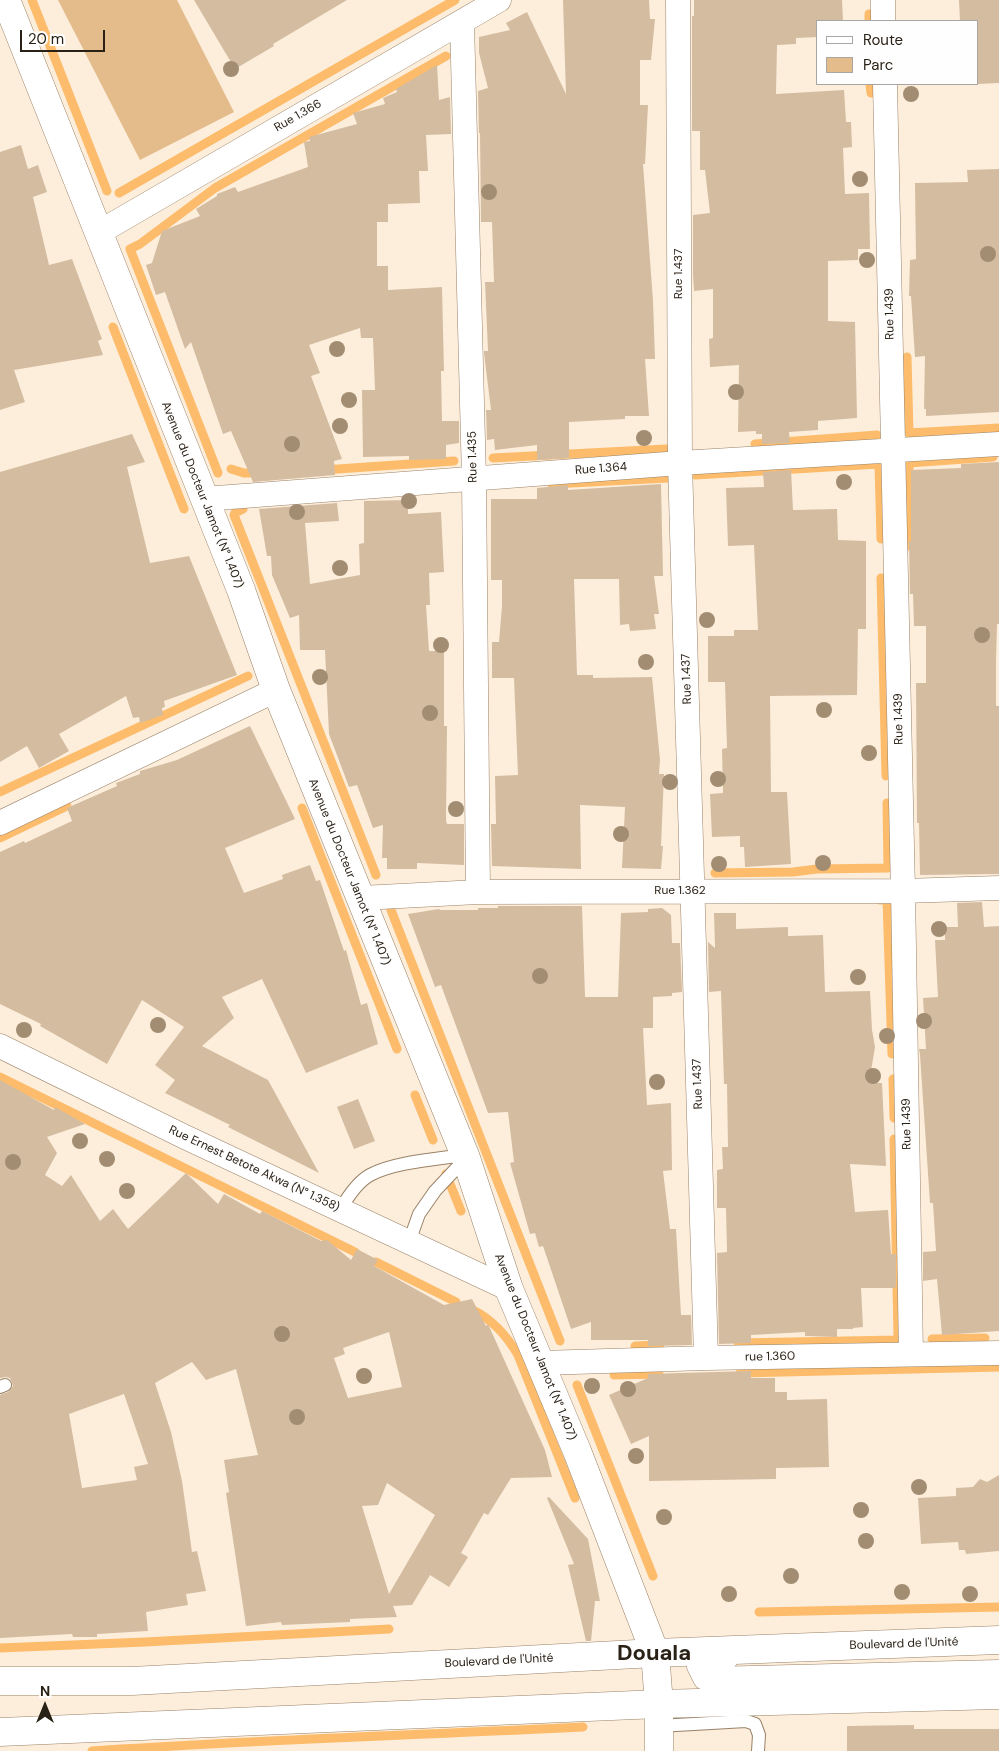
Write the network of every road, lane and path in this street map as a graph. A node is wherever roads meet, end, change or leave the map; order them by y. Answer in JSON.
{"nodes":[{"id":1,"x":6,"y":0,"type":"edge"},
{"id":2,"x":499,"y":0,"type":"edge"},
{"id":3,"x":678,"y":0,"type":"edge"},
{"id":4,"x":882,"y":0,"type":"edge"},
{"id":5,"x":883,"y":20,"type":"edge"},
{"id":6,"x":462,"y":22,"type":"junction"},
{"id":7,"x":884,"y":85,"type":"edge"},
{"id":8,"x":98,"y":233,"type":"junction"},
{"id":9,"x":999,"y":444,"type":"edge"},
{"id":10,"x":893,"y":450,"type":"junction"},
{"id":11,"x":680,"y":463,"type":"junction"},
{"id":12,"x":474,"y":479,"type":"junction"},
{"id":13,"x":204,"y":499,"type":"junction"},
{"id":14,"x":276,"y":690,"type":"junction"},
{"id":15,"x":0,"y":823,"type":"edge"},
{"id":16,"x":999,"y":888,"type":"edge"},
{"id":17,"x":693,"y":891,"type":"junction"},
{"id":18,"x":904,"y":891,"type":"junction"},
{"id":19,"x":478,"y":892,"type":"junction"},
{"id":20,"x":361,"y":898,"type":"junction"},
{"id":21,"x":0,"y":1046,"type":"edge"},
{"id":22,"x":465,"y":1156,"type":"junction"},
{"id":23,"x":340,"y":1210,"type":"junction"},
{"id":24,"x":408,"y":1242,"type":"junction"},
{"id":25,"x":509,"y":1289,"type":"junction"},
{"id":26,"x":999,"y":1353,"type":"edge"},
{"id":27,"x":912,"y":1354,"type":"junction"},
{"id":28,"x":706,"y":1358,"type":"junction"},
{"id":29,"x":541,"y":1363,"type":"junction"},
{"id":30,"x":999,"y":1640,"type":"edge"},
{"id":31,"x":999,"y":1650,"type":"edge"},
{"id":32,"x":655,"y":1653,"type":"junction"},
{"id":33,"x":999,"y":1672,"type":"edge"},
{"id":34,"x":0,"y":1681,"type":"edge"},
{"id":35,"x":999,"y":1695,"type":"edge"},
{"id":36,"x":659,"y":1727,"type":"edge"},
{"id":37,"x":0,"y":1732,"type":"edge"},
{"id":38,"x":758,"y":1751,"type":"edge"}],
"edges":[{"from":1,"to":8,"type":"main road","name":"Avenue du Docteur Jamot (N° 1.407)"},
{"from":2,"to":6,"type":"street","name":"Rue 1.366"},
{"from":3,"to":11,"type":"street","name":"Rue 1.437"},
{"from":4,"to":5,"type":"street"},
{"from":6,"to":8,"type":"street","name":"Rue 1.366"},
{"from":6,"to":12,"type":"street","name":"Rue 1.435"},
{"from":7,"to":10,"type":"street","name":"Rue 1.439"},
{"from":8,"to":13,"type":"main road","name":"Avenue du Docteur Jamot (N° 1.407)"},
{"from":9,"to":10,"type":"street","name":"Rue 1.364"},
{"from":10,"to":11,"type":"street","name":"Rue 1.364"},
{"from":10,"to":18,"type":"street","name":"Rue 1.439"},
{"from":11,"to":12,"type":"street","name":"Rue 1.364"},
{"from":11,"to":17,"type":"street","name":"Rue 1.437"},
{"from":12,"to":13,"type":"street","name":"Rue 1.364"},
{"from":12,"to":19,"type":"street","name":"Rue 1.435"},
{"from":13,"to":14,"type":"main road","name":"Avenue du Docteur Jamot (N° 1.407)"},
{"from":14,"to":15,"type":"street"},
{"from":14,"to":20,"type":"main road","name":"Avenue du Docteur Jamot (N° 1.407)"},
{"from":16,"to":18,"type":"street","name":"Rue 1.362"},
{"from":17,"to":18,"type":"street","name":"Rue 1.362"},
{"from":17,"to":19,"type":"street","name":"Rue 1.362"},
{"from":17,"to":28,"type":"street","name":"Rue 1.437"},
{"from":18,"to":27,"type":"street","name":"Rue 1.439"},
{"from":19,"to":20,"type":"street","name":"Rue 1.362"},
{"from":20,"to":22,"type":"main road","name":"Avenue du Docteur Jamot (N° 1.407)"},
{"from":21,"to":23,"type":"street","name":"Rue Ernest Betote Akwa (N° 1.358)"},
{"from":22,"to":23,"type":"lane"},
{"from":22,"to":24,"type":"lane"},
{"from":22,"to":25,"type":"main road","name":"Avenue du Docteur Jamot (N° 1.407)"},
{"from":23,"to":24,"type":"street","name":"Rue Ernest Betote Akwa (N° 1.358)"},
{"from":24,"to":25,"type":"street","name":"Rue Ernest Betote Akwa (N° 1.358)"},
{"from":25,"to":29,"type":"main road","name":"Avenue du Docteur Jamot (N° 1.407)"},
{"from":26,"to":27,"type":"street","name":"rue 1.360"},
{"from":27,"to":28,"type":"street","name":"rue 1.360"},
{"from":28,"to":29,"type":"street","name":"rue 1.360"},
{"from":29,"to":32,"type":"main road","name":"Avenue du Docteur Jamot (N° 1.407)"},
{"from":30,"to":32,"type":"main road","name":"Boulevard de l'Unité"},
{"from":31,"to":33,"type":"street"},
{"from":32,"to":34,"type":"main road","name":"Boulevard de l'Unité"},
{"from":32,"to":36,"type":"main road","name":"Avenue du Docteur Jamot (N° 1.407)"},
{"from":35,"to":36,"type":"main road"},
{"from":36,"to":37,"type":"main road"},
{"from":36,"to":38,"type":"lane"}]}
